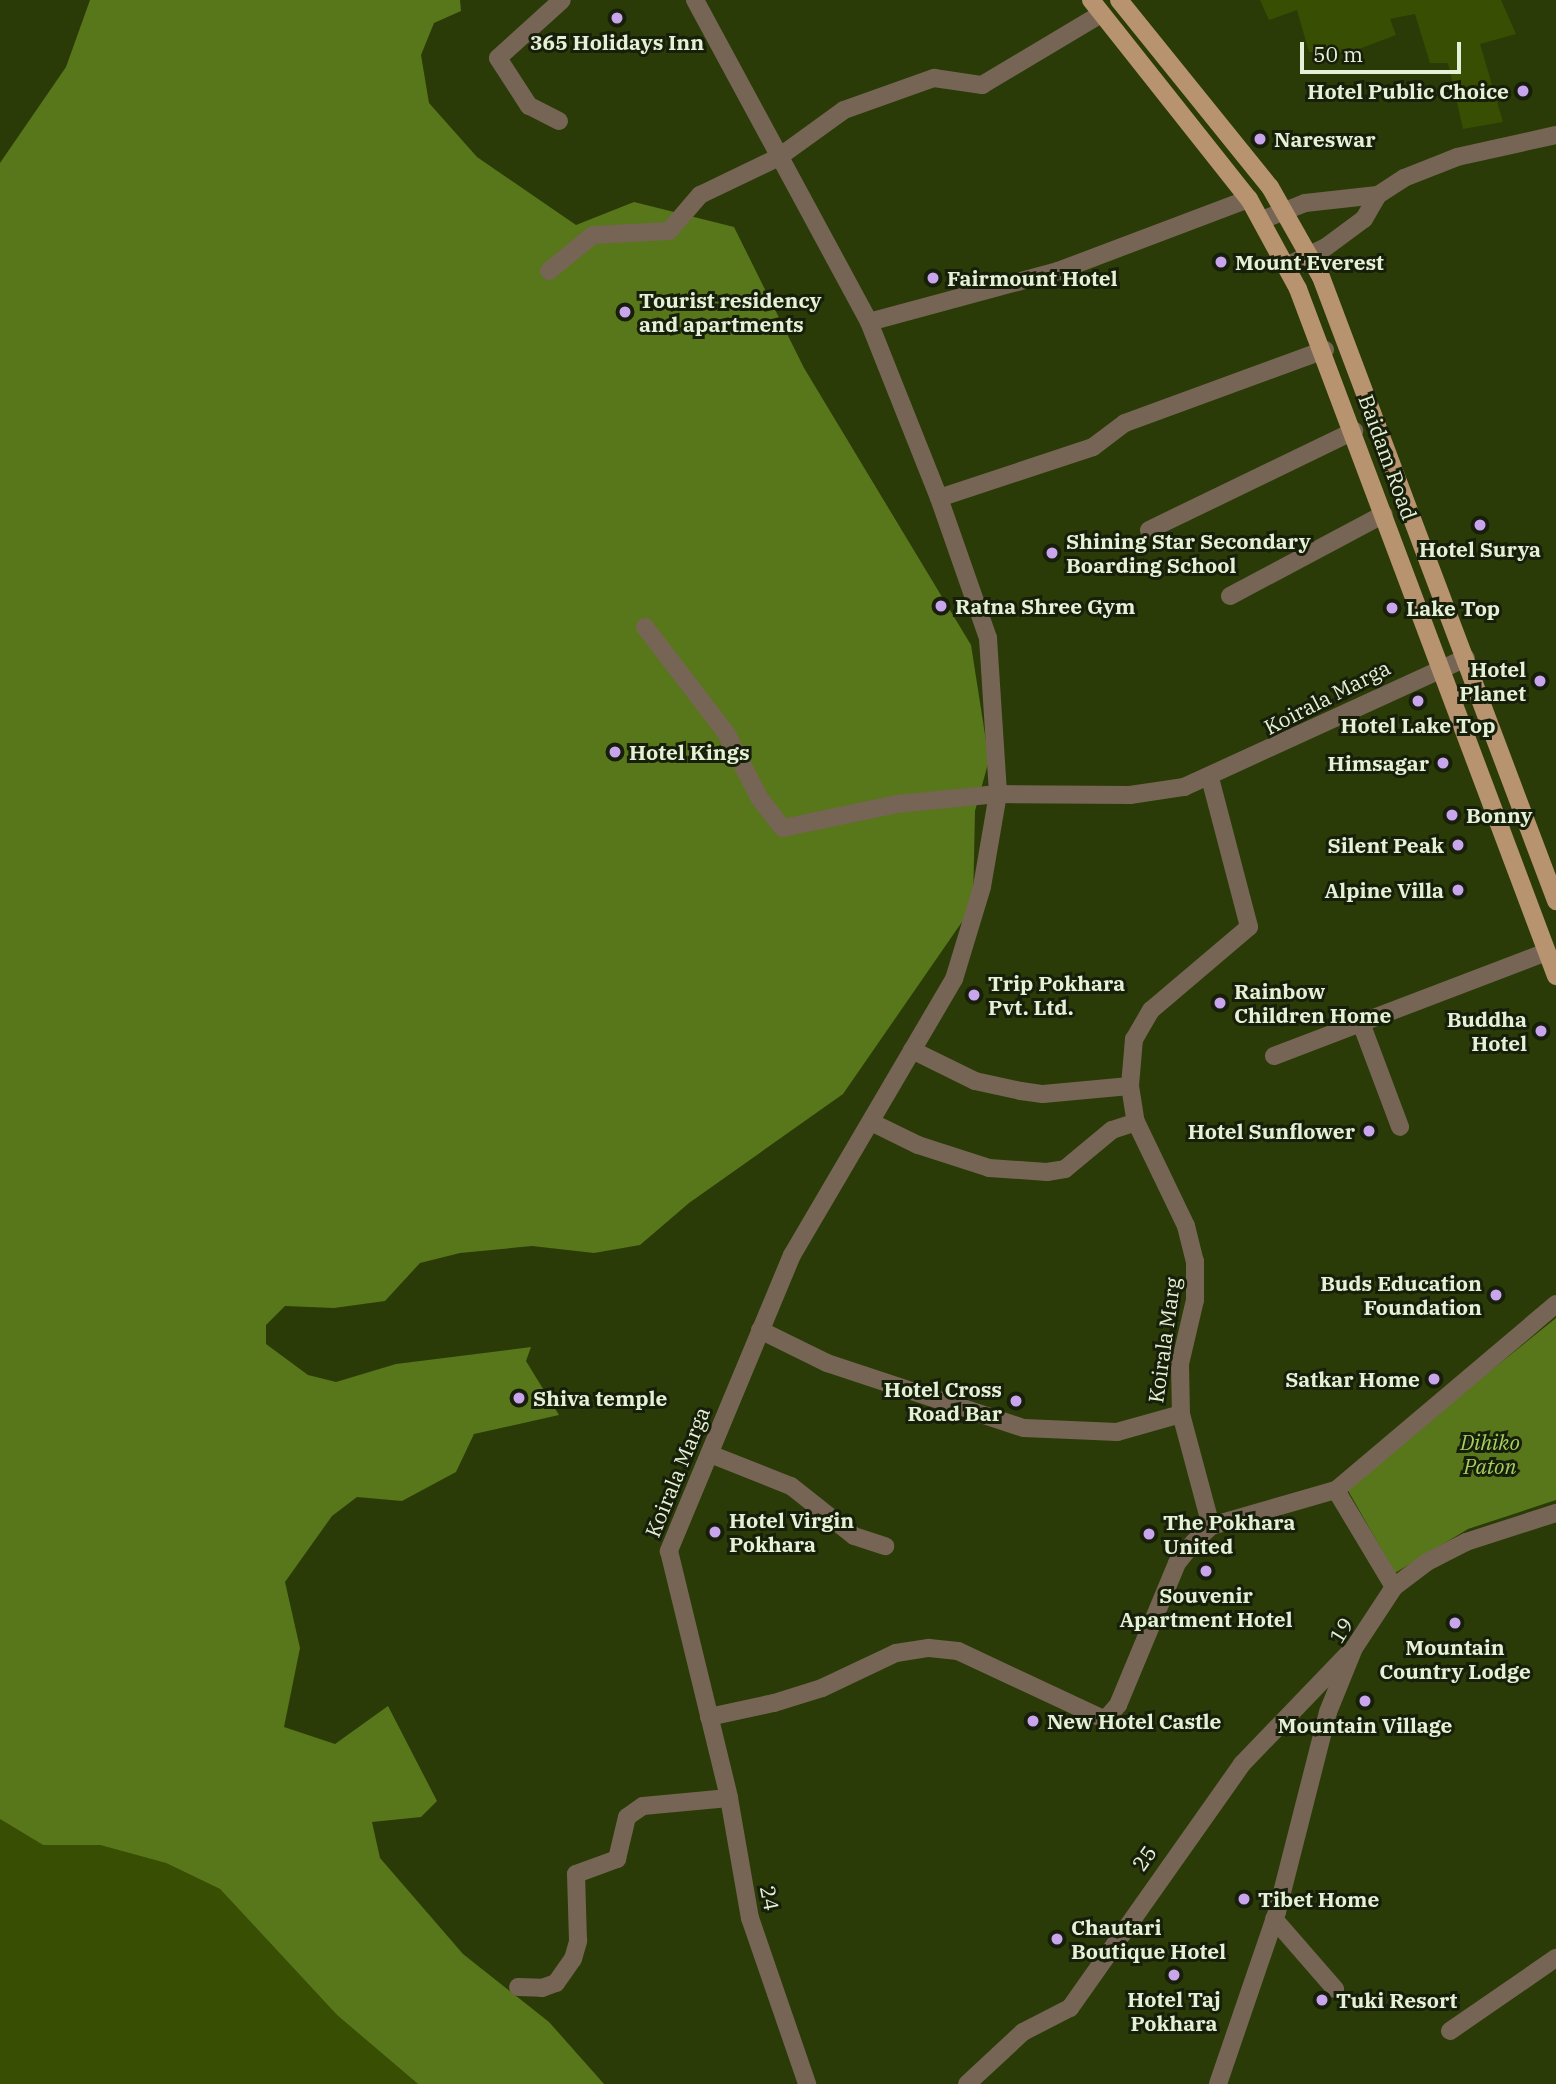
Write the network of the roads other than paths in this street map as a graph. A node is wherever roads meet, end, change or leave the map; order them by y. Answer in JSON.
{"nodes":[{"id":1,"x":562,"y":0,"type":"edge"},
{"id":2,"x":695,"y":0,"type":"edge"},
{"id":3,"x":1119,"y":0,"type":"edge"},
{"id":4,"x":1096,"y":7,"type":"edge"},
{"id":5,"x":559,"y":121,"type":"dead end"},
{"id":6,"x":1556,"y":135,"type":"edge"},
{"id":7,"x":779,"y":157,"type":"junction"},
{"id":8,"x":1378,"y":195,"type":"junction"},
{"id":9,"x":1249,"y":199,"type":"junction"},
{"id":10,"x":1284,"y":210,"type":"junction"},
{"id":11,"x":1262,"y":220,"type":"junction"},
{"id":12,"x":1311,"y":255,"type":"junction"},
{"id":13,"x":1286,"y":266,"type":"junction"},
{"id":14,"x":548,"y":271,"type":"dead end"},
{"id":15,"x":869,"y":321,"type":"junction"},
{"id":16,"x":1325,"y":350,"type":"junction"},
{"id":17,"x":1354,"y":431,"type":"junction"},
{"id":18,"x":939,"y":498,"type":"junction"},
{"id":19,"x":1384,"y":514,"type":"junction"},
{"id":20,"x":1149,"y":530,"type":"dead end"},
{"id":21,"x":1230,"y":596,"type":"dead end"},
{"id":22,"x":645,"y":627,"type":"dead end"},
{"id":23,"x":1466,"y":658,"type":"junction"},
{"id":24,"x":1442,"y":667,"type":"junction"},
{"id":25,"x":1210,"y":778,"type":"junction"},
{"id":26,"x":998,"y":794,"type":"junction"},
{"id":27,"x":1555,"y":897,"type":"edge"},
{"id":28,"x":1530,"y":908,"type":"junction"},
{"id":29,"x":1547,"y":952,"type":"junction"},
{"id":30,"x":1556,"y":976,"type":"edge"},
{"id":31,"x":1360,"y":1023,"type":"junction"},
{"id":32,"x":912,"y":1050,"type":"junction"},
{"id":33,"x":1274,"y":1056,"type":"dead end"},
{"id":34,"x":1130,"y":1086,"type":"junction"},
{"id":35,"x":871,"y":1122,"type":"junction"},
{"id":36,"x":1136,"y":1122,"type":"junction"},
{"id":37,"x":1400,"y":1127,"type":"dead end"},
{"id":38,"x":1556,"y":1304,"type":"edge"},
{"id":39,"x":760,"y":1330,"type":"junction"},
{"id":40,"x":1181,"y":1413,"type":"junction"},
{"id":41,"x":710,"y":1454,"type":"junction"},
{"id":42,"x":1336,"y":1490,"type":"junction"},
{"id":43,"x":1553,"y":1519,"type":"edge"},
{"id":44,"x":1211,"y":1526,"type":"junction"},
{"id":45,"x":885,"y":1546,"type":"dead end"},
{"id":46,"x":1394,"y":1587,"type":"junction"},
{"id":47,"x":1353,"y":1648,"type":"junction"},
{"id":48,"x":709,"y":1717,"type":"junction"},
{"id":49,"x":729,"y":1798,"type":"junction"},
{"id":50,"x":1274,"y":1919,"type":"junction"},
{"id":51,"x":1556,"y":1958,"type":"edge"},
{"id":52,"x":518,"y":1987,"type":"dead end"},
{"id":53,"x":1335,"y":1989,"type":"dead end"},
{"id":54,"x":1450,"y":2031,"type":"dead end"},
{"id":55,"x":807,"y":2084,"type":"edge"},
{"id":56,"x":967,"y":2084,"type":"edge"},
{"id":57,"x":1218,"y":2084,"type":"edge"}],
"edges":[{"from":1,"to":5,"type":"street"},
{"from":2,"to":7,"type":"street","name":"Koirala Marga"},
{"from":3,"to":10,"type":"main road","name":"Baidam Road"},
{"from":4,"to":7,"type":"street"},
{"from":4,"to":9,"type":"main road","name":"Baidam Road"},
{"from":6,"to":8,"type":"street"},
{"from":7,"to":14,"type":"street"},
{"from":7,"to":15,"type":"street","name":"Koirala Marga"},
{"from":8,"to":10,"type":"street"},
{"from":8,"to":12,"type":"street"},
{"from":9,"to":11,"type":"main road","name":"Baidam Road"},
{"from":9,"to":15,"type":"street"},
{"from":10,"to":11,"type":"street"},
{"from":10,"to":12,"type":"main road","name":"Baidam Road"},
{"from":11,"to":13,"type":"main road","name":"Baidam Road"},
{"from":12,"to":13,"type":"street"},
{"from":12,"to":23,"type":"main road","name":"Baidam Road"},
{"from":13,"to":16,"type":"main road","name":"Baidam Road"},
{"from":15,"to":18,"type":"street","name":"Koirala Marga"},
{"from":16,"to":17,"type":"main road","name":"Baidam Road"},
{"from":16,"to":18,"type":"street"},
{"from":17,"to":19,"type":"main road","name":"Baidam Road"},
{"from":17,"to":20,"type":"street"},
{"from":18,"to":26,"type":"street","name":"Koirala Marga"},
{"from":19,"to":21,"type":"street"},
{"from":19,"to":24,"type":"main road","name":"Baidam Road"},
{"from":22,"to":26,"type":"street","name":"Koirala Marga"},
{"from":23,"to":24,"type":"street","name":"Koirala Marga"},
{"from":23,"to":27,"type":"main road","name":"Baidam Road"},
{"from":24,"to":25,"type":"street","name":"Koirala Marga"},
{"from":24,"to":28,"type":"main road","name":"Baidam Road"},
{"from":25,"to":26,"type":"street","name":"Koirala Marga"},
{"from":25,"to":34,"type":"street","name":"Koirala Marg"},
{"from":26,"to":32,"type":"street","name":"Koirala Marga"},
{"from":27,"to":28,"type":"street"},
{"from":28,"to":29,"type":"main road","name":"Baidam Road"},
{"from":29,"to":30,"type":"main road","name":"Baidam Road"},
{"from":29,"to":31,"type":"street"},
{"from":31,"to":33,"type":"street"},
{"from":31,"to":37,"type":"street"},
{"from":32,"to":34,"type":"street"},
{"from":32,"to":35,"type":"street","name":"Koirala Marga"},
{"from":34,"to":36,"type":"street","name":"Koirala Marg"},
{"from":35,"to":36,"type":"street"},
{"from":35,"to":39,"type":"street","name":"Koirala Marga"},
{"from":36,"to":40,"type":"street","name":"Koirala Marg"},
{"from":38,"to":42,"type":"street"},
{"from":39,"to":40,"type":"street","name":"Koirala Marg"},
{"from":39,"to":41,"type":"street","name":"Koirala Marga"},
{"from":40,"to":44,"type":"street"},
{"from":41,"to":45,"type":"street"},
{"from":41,"to":48,"type":"street","name":"Koirala Marga"},
{"from":42,"to":44,"type":"street"},
{"from":42,"to":46,"type":"street"},
{"from":43,"to":46,"type":"street","name":"19"},
{"from":44,"to":48,"type":"street"},
{"from":46,"to":47,"type":"street","name":"19"},
{"from":47,"to":50,"type":"street","name":"19"},
{"from":47,"to":56,"type":"street","name":"25","number":"25"},
{"from":48,"to":49,"type":"street","name":"24","number":"24"},
{"from":49,"to":52,"type":"street"},
{"from":49,"to":55,"type":"street","name":"24","number":"24"},
{"from":50,"to":53,"type":"street"},
{"from":50,"to":57,"type":"street","name":"19"},
{"from":51,"to":54,"type":"street"}]}
